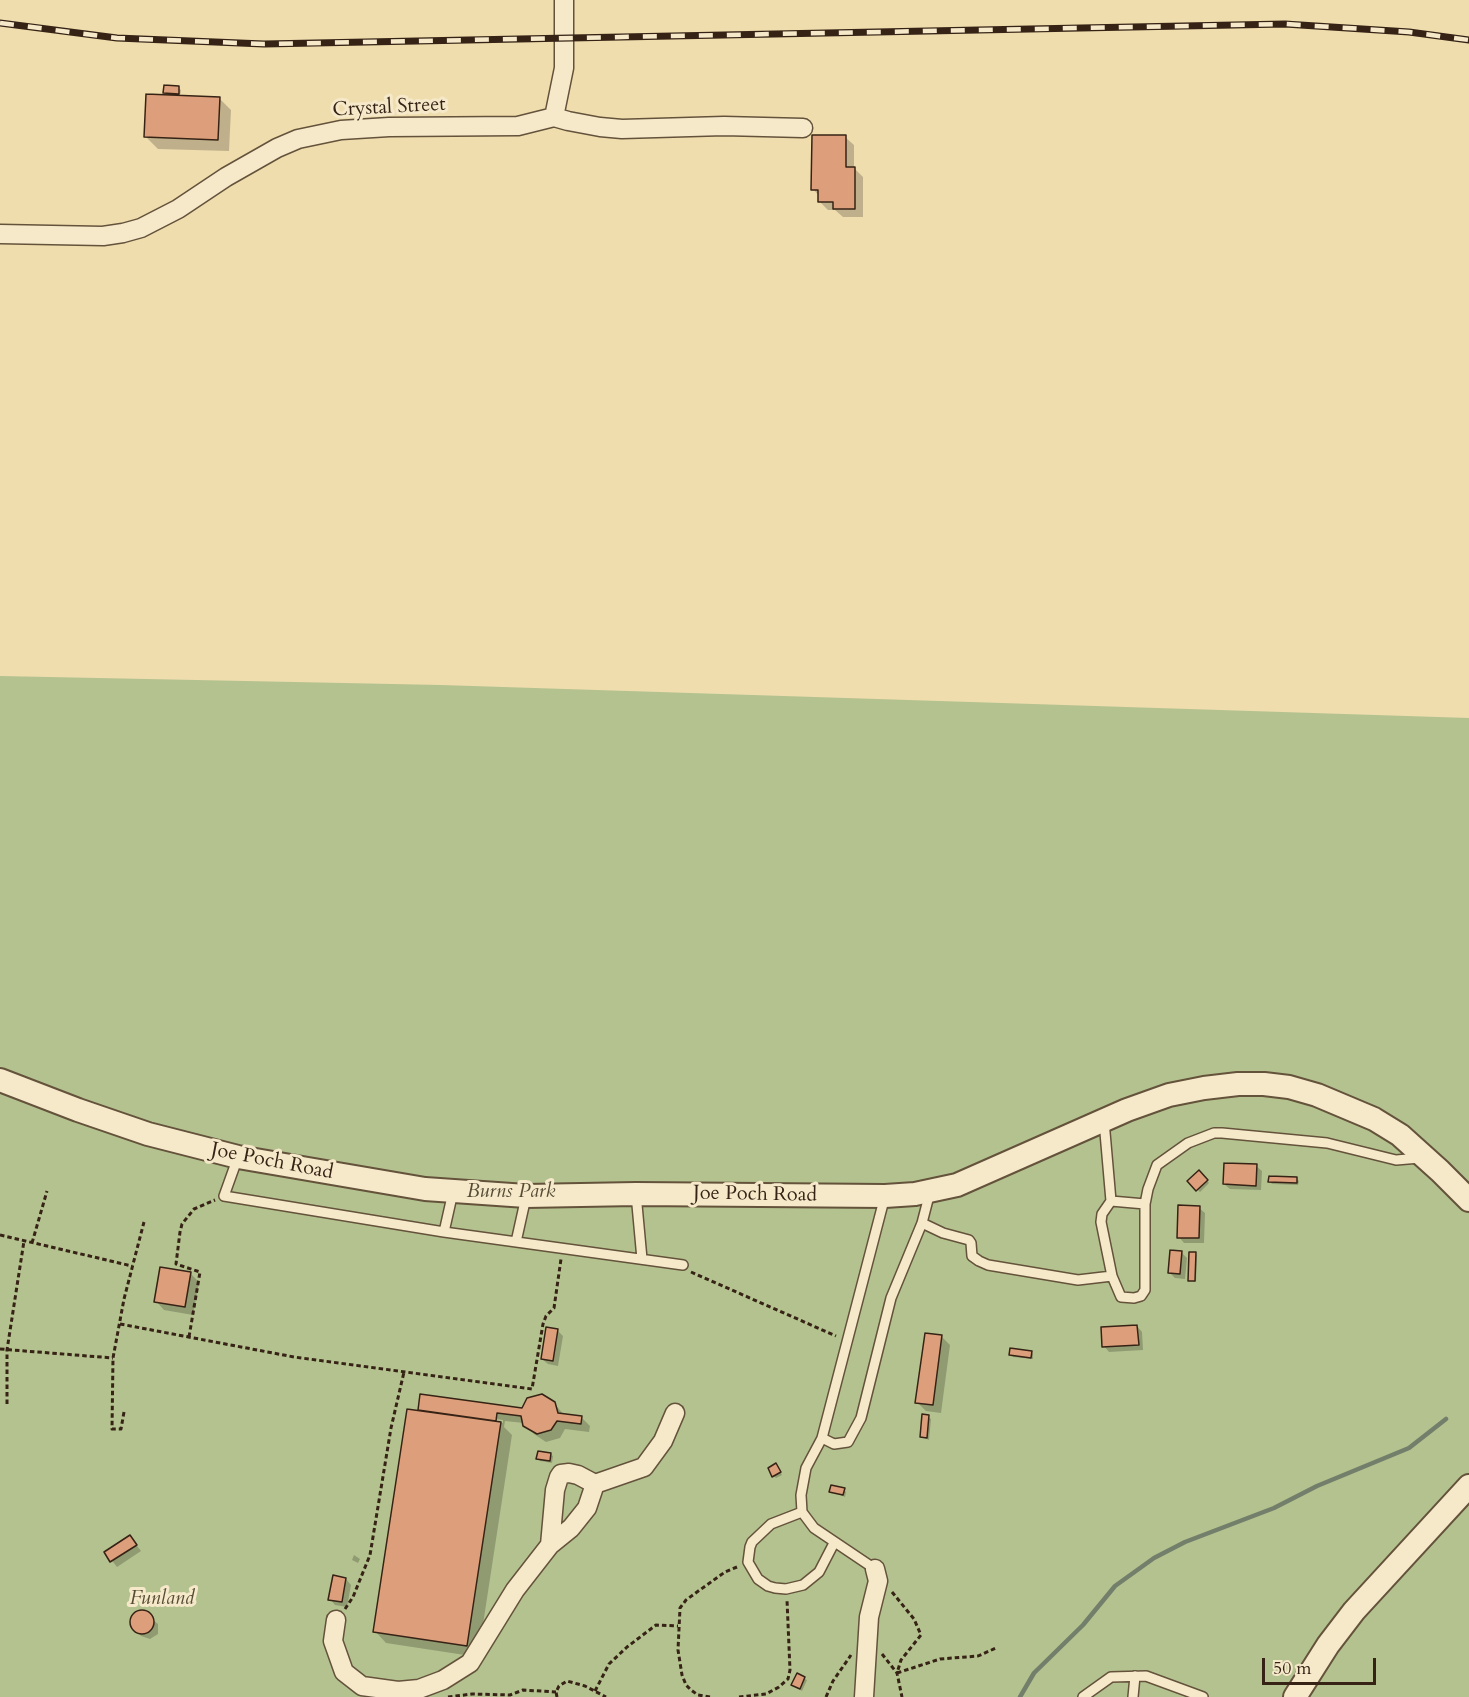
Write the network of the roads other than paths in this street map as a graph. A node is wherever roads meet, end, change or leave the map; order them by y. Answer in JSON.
{"nodes":[{"id":1,"x":564,"y":0,"type":"edge"},
{"id":2,"x":554,"y":117,"type":"junction"},
{"id":3,"x":802,"y":128,"type":"dead end"},
{"id":4,"x":0,"y":234,"type":"edge"},
{"id":5,"x":0,"y":1080,"type":"edge"},
{"id":6,"x":1104,"y":1120,"type":"junction"},
{"id":7,"x":238,"y":1157,"type":"junction"},
{"id":8,"x":1425,"y":1157,"type":"junction"},
{"id":9,"x":453,"y":1192,"type":"junction"},
{"id":10,"x":930,"y":1192,"type":"junction"},
{"id":11,"x":636,"y":1194,"type":"junction"},
{"id":12,"x":526,"y":1196,"type":"junction"},
{"id":13,"x":885,"y":1196,"type":"junction"},
{"id":14,"x":1469,"y":1200,"type":"edge"},
{"id":15,"x":1111,"y":1201,"type":"junction"},
{"id":16,"x":1145,"y":1204,"type":"junction"},
{"id":17,"x":922,"y":1223,"type":"junction"},
{"id":18,"x":444,"y":1232,"type":"junction"},
{"id":19,"x":516,"y":1242,"type":"junction"},
{"id":20,"x":642,"y":1259,"type":"junction"},
{"id":21,"x":684,"y":1265,"type":"road end"},
{"id":22,"x":1112,"y":1276,"type":"junction"},
{"id":23,"x":675,"y":1413,"type":"dead end"},
{"id":24,"x":822,"y":1438,"type":"junction"},
{"id":25,"x":595,"y":1484,"type":"junction"},
{"id":26,"x":1469,"y":1486,"type":"edge"},
{"id":27,"x":802,"y":1512,"type":"junction"},
{"id":28,"x":834,"y":1543,"type":"junction"},
{"id":29,"x":550,"y":1545,"type":"junction"},
{"id":30,"x":875,"y":1569,"type":"joint"},
{"id":31,"x":336,"y":1620,"type":"road end"},
{"id":32,"x":1135,"y":1676,"type":"junction"},
{"id":33,"x":398,"y":1694,"type":"edge"},
{"id":34,"x":864,"y":1697,"type":"edge"},
{"id":35,"x":1083,"y":1697,"type":"edge"},
{"id":36,"x":1133,"y":1697,"type":"edge"},
{"id":37,"x":1203,"y":1697,"type":"edge"},
{"id":38,"x":1295,"y":1697,"type":"edge"}],
"edges":[{"from":1,"to":2,"type":"street"},
{"from":2,"to":3,"type":"street","name":"Crystal Street"},
{"from":2,"to":4,"type":"street","name":"Crystal Street"},
{"from":5,"to":7,"type":"street","name":"Joe Poch Road"},
{"from":6,"to":8,"type":"street","name":"Joe Poch Road"},
{"from":6,"to":10,"type":"street","name":"Joe Poch Road"},
{"from":6,"to":15,"type":"lane"},
{"from":7,"to":9,"type":"street","name":"Joe Poch Road"},
{"from":7,"to":18,"type":"lane"},
{"from":8,"to":14,"type":"street","name":"Joe Poch Road"},
{"from":8,"to":16,"type":"lane"},
{"from":9,"to":12,"type":"street","name":"Joe Poch Road"},
{"from":9,"to":18,"type":"lane"},
{"from":10,"to":13,"type":"street","name":"Joe Poch Road"},
{"from":10,"to":17,"type":"lane"},
{"from":11,"to":12,"type":"street","name":"Joe Poch Road"},
{"from":11,"to":13,"type":"street","name":"Joe Poch Road"},
{"from":11,"to":20,"type":"lane"},
{"from":12,"to":19,"type":"lane"},
{"from":13,"to":24,"type":"lane"},
{"from":15,"to":16,"type":"lane"},
{"from":15,"to":22,"type":"lane"},
{"from":16,"to":22,"type":"lane"},
{"from":17,"to":22,"type":"lane"},
{"from":17,"to":24,"type":"lane"},
{"from":18,"to":19,"type":"lane"},
{"from":19,"to":20,"type":"lane"},
{"from":20,"to":21,"type":"lane"},
{"from":23,"to":25,"type":"street"},
{"from":24,"to":27,"type":"lane"},
{"from":25,"to":29,"type":"street"},
{"from":25,"to":29,"type":"street"},
{"from":26,"to":38,"type":"street"},
{"from":27,"to":28,"type":"lane"},
{"from":27,"to":28,"type":"lane"},
{"from":28,"to":30,"type":"lane"},
{"from":29,"to":33,"type":"street"},
{"from":30,"to":34,"type":"street"},
{"from":31,"to":33,"type":"street"},
{"from":32,"to":35,"type":"lane"},
{"from":32,"to":36,"type":"lane"},
{"from":32,"to":37,"type":"lane"}]}
